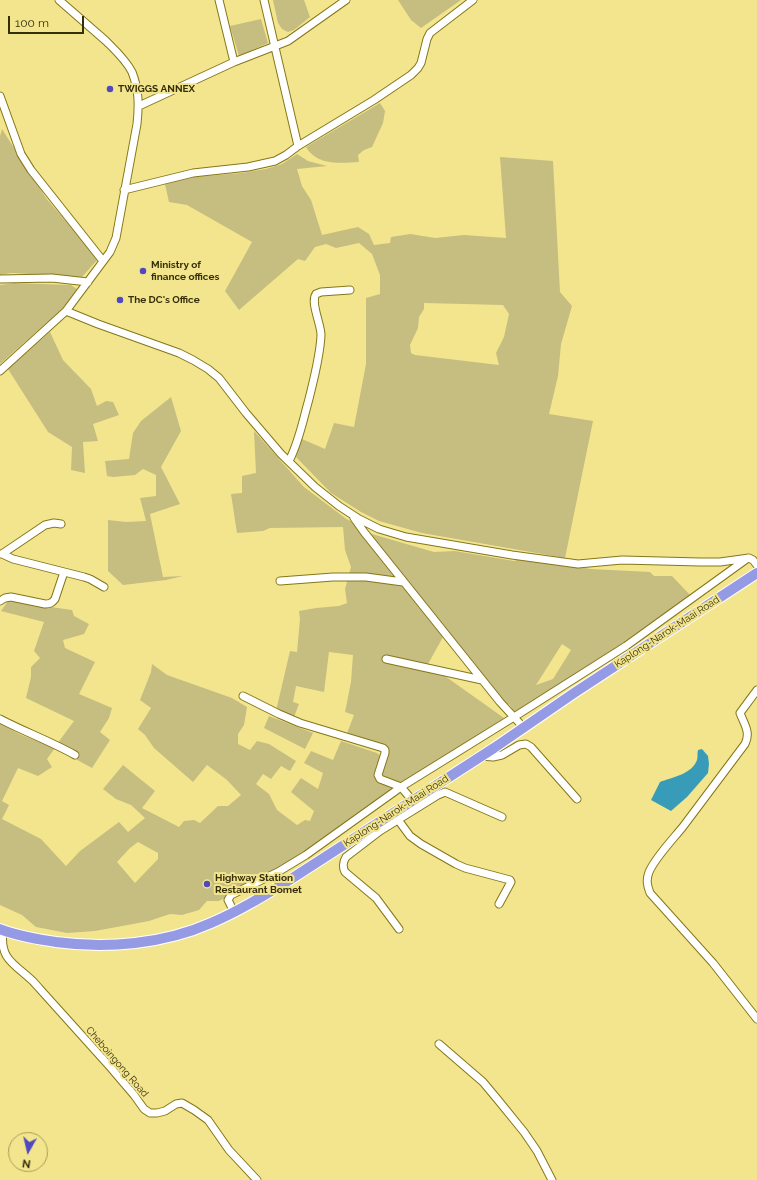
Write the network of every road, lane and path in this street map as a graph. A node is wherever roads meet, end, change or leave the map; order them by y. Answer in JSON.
{"nodes":[{"id":1,"x":59,"y":0,"type":"edge"},
{"id":2,"x":219,"y":0,"type":"edge"},
{"id":3,"x":264,"y":0,"type":"edge"},
{"id":4,"x":346,"y":0,"type":"edge"},
{"id":5,"x":473,"y":0,"type":"edge"},
{"id":6,"x":274,"y":46,"type":"junction"},
{"id":7,"x":234,"y":62,"type":"junction"},
{"id":8,"x":0,"y":96,"type":"edge"},
{"id":9,"x":139,"y":106,"type":"junction"},
{"id":10,"x":298,"y":146,"type":"junction"},
{"id":11,"x":124,"y":190,"type":"junction"},
{"id":12,"x":104,"y":261,"type":"junction"},
{"id":13,"x":0,"y":279,"type":"edge"},
{"id":14,"x":88,"y":282,"type":"junction"},
{"id":15,"x":350,"y":290,"type":"dead end"},
{"id":16,"x":66,"y":311,"type":"junction"},
{"id":17,"x":0,"y":371,"type":"edge"},
{"id":18,"x":290,"y":461,"type":"junction"},
{"id":19,"x":352,"y":515,"type":"junction"},
{"id":20,"x":61,"y":524,"type":"dead end"},
{"id":21,"x":1,"y":554,"type":"edge"},
{"id":22,"x":749,"y":558,"type":"junction"},
{"id":23,"x":757,"y":565,"type":"edge"},
{"id":24,"x":64,"y":572,"type":"junction"},
{"id":25,"x":757,"y":573,"type":"edge"},
{"id":26,"x":280,"y":581,"type":"dead end"},
{"id":27,"x":403,"y":582,"type":"junction"},
{"id":28,"x":104,"y":587,"type":"dead end"},
{"id":29,"x":0,"y":601,"type":"edge"},
{"id":30,"x":626,"y":646,"type":"junction"},
{"id":31,"x":631,"y":656,"type":"junction"},
{"id":32,"x":386,"y":659,"type":"dead end"},
{"id":33,"x":482,"y":680,"type":"junction"},
{"id":34,"x":757,"y":690,"type":"edge"},
{"id":35,"x":243,"y":696,"type":"dead end"},
{"id":36,"x":514,"y":717,"type":"junction"},
{"id":37,"x":0,"y":719,"type":"edge"},
{"id":38,"x":524,"y":728,"type":"junction"},
{"id":39,"x":75,"y":755,"type":"dead end"},
{"id":40,"x":481,"y":756,"type":"junction"},
{"id":41,"x":401,"y":787,"type":"junction"},
{"id":42,"x":577,"y":799,"type":"dead end"},
{"id":43,"x":412,"y":800,"type":"junction"},
{"id":44,"x":396,"y":816,"type":"junction"},
{"id":45,"x":502,"y":817,"type":"dead end"},
{"id":46,"x":264,"y":880,"type":"junction"},
{"id":47,"x":271,"y":892,"type":"junction"},
{"id":48,"x":499,"y":904,"type":"dead end"},
{"id":49,"x":234,"y":912,"type":"junction"},
{"id":50,"x":399,"y":929,"type":"dead end"},
{"id":51,"x":1,"y":930,"type":"edge"},
{"id":52,"x":757,"y":1019,"type":"edge"},
{"id":53,"x":440,"y":1044,"type":"dead end"},
{"id":54,"x":257,"y":1180,"type":"edge"},
{"id":55,"x":552,"y":1180,"type":"edge"}],
"edges":[{"from":1,"to":9,"type":"street"},
{"from":2,"to":7,"type":"street"},
{"from":3,"to":6,"type":"street"},
{"from":4,"to":6,"type":"street"},
{"from":5,"to":10,"type":"street"},
{"from":6,"to":7,"type":"street"},
{"from":6,"to":10,"type":"street"},
{"from":7,"to":9,"type":"street"},
{"from":8,"to":12,"type":"street"},
{"from":9,"to":11,"type":"street"},
{"from":10,"to":11,"type":"street"},
{"from":11,"to":12,"type":"street"},
{"from":12,"to":14,"type":"street"},
{"from":13,"to":14,"type":"street"},
{"from":14,"to":16,"type":"street"},
{"from":15,"to":18,"type":"street"},
{"from":16,"to":17,"type":"street"},
{"from":16,"to":18,"type":"street"},
{"from":18,"to":19,"type":"street"},
{"from":19,"to":22,"type":"street"},
{"from":19,"to":27,"type":"street"},
{"from":20,"to":21,"type":"street"},
{"from":21,"to":24,"type":"street"},
{"from":22,"to":23,"type":"street"},
{"from":22,"to":30,"type":"street"},
{"from":24,"to":28,"type":"street"},
{"from":24,"to":29,"type":"street"},
{"from":25,"to":31,"type":"highway","name":"Kaplong-Narok-Maai Road"},
{"from":26,"to":27,"type":"street"},
{"from":27,"to":33,"type":"street"},
{"from":30,"to":31,"type":"street"},
{"from":30,"to":36,"type":"street"},
{"from":31,"to":38,"type":"highway","name":"Kaplong-Narok-Maai Road"},
{"from":32,"to":33,"type":"street"},
{"from":33,"to":36,"type":"street"},
{"from":34,"to":52,"type":"street"},
{"from":35,"to":41,"type":"street"},
{"from":36,"to":38,"type":"street"},
{"from":36,"to":41,"type":"street"},
{"from":37,"to":39,"type":"street"},
{"from":38,"to":40,"type":"highway","name":"Kaplong-Narok-Maai Road"},
{"from":40,"to":42,"type":"street"},
{"from":40,"to":43,"type":"highway","name":"Kaplong-Narok-Maai Road"},
{"from":41,"to":43,"type":"street"},
{"from":41,"to":46,"type":"street"},
{"from":43,"to":44,"type":"highway","name":"Kaplong-Narok-Maai Road"},
{"from":44,"to":45,"type":"street"},
{"from":44,"to":47,"type":"highway","name":"Kaplong-Narok-Maai Road"},
{"from":44,"to":48,"type":"street"},
{"from":44,"to":50,"type":"street"},
{"from":46,"to":47,"type":"street"},
{"from":46,"to":49,"type":"street"},
{"from":47,"to":49,"type":"highway","name":"Kaplong-Narok-Maai Road"},
{"from":49,"to":51,"type":"highway","name":"Kaplong-Narok-Maai Road"},
{"from":51,"to":54,"type":"street","name":"Cheboingong Road"},
{"from":53,"to":55,"type":"street"}]}
